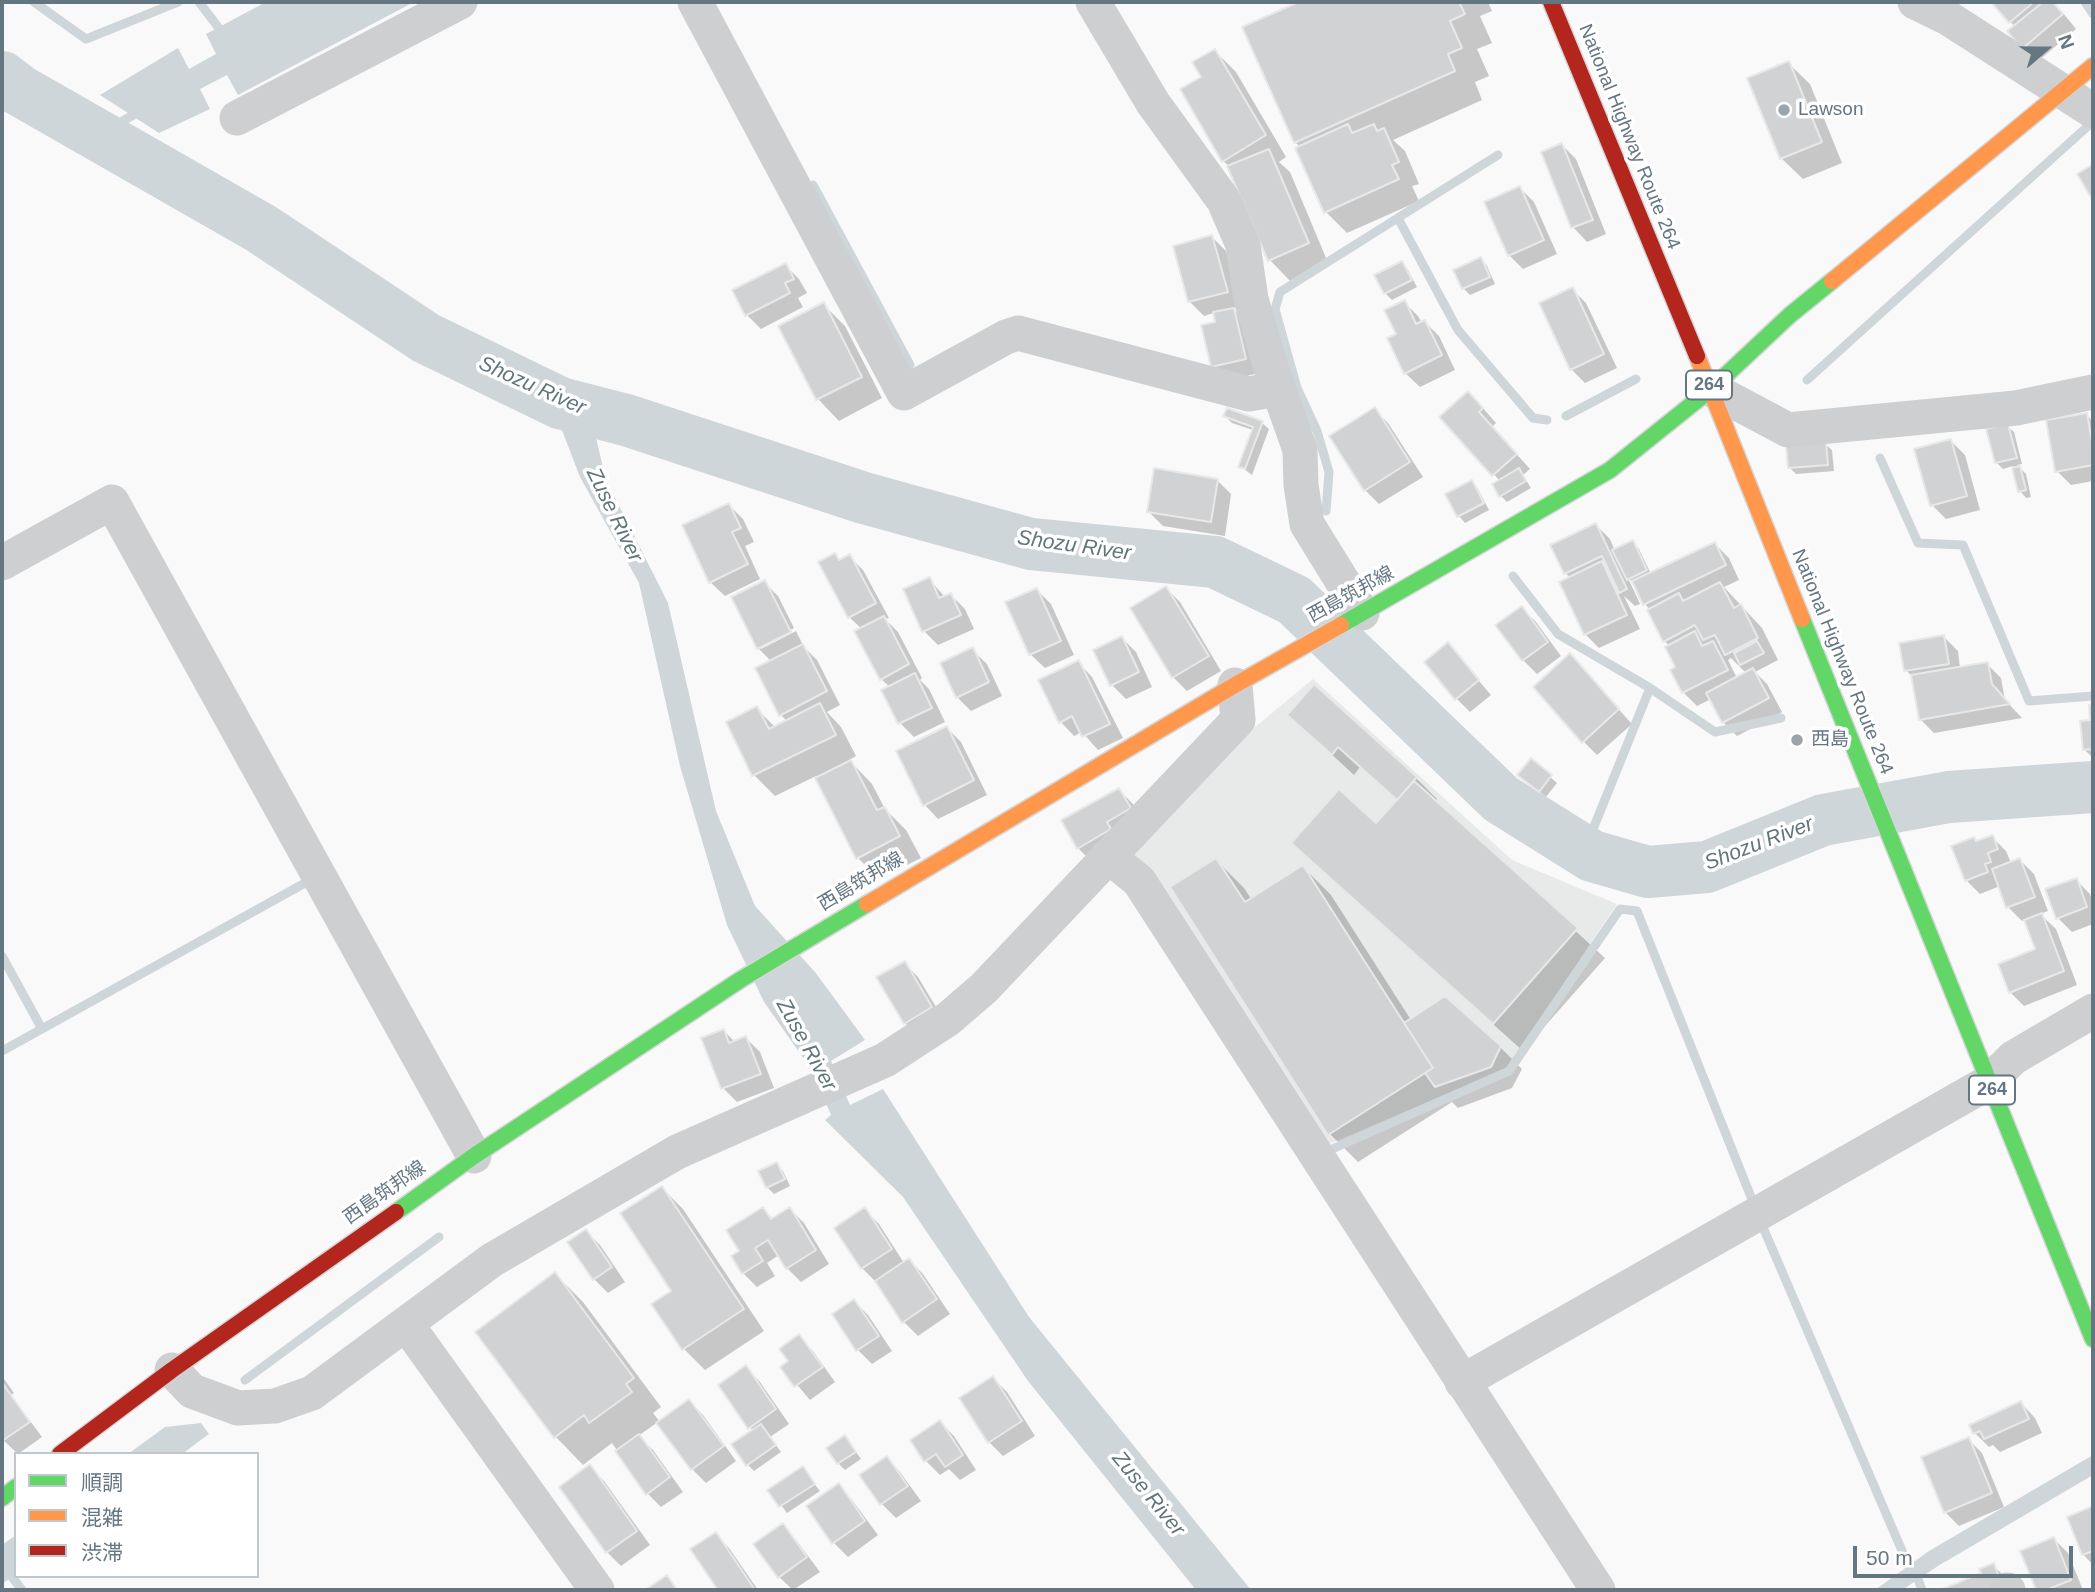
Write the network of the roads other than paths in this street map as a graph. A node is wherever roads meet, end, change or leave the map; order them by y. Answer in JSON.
{"nodes":[{"id":1,"x":460,"y":2,"type":"edge"},
{"id":2,"x":695,"y":2,"type":"edge"},
{"id":3,"x":1093,"y":2,"type":"edge"},
{"id":4,"x":1551,"y":2,"type":"edge"},
{"id":5,"x":1915,"y":2,"type":"edge"},
{"id":6,"x":2093,"y":66,"type":"edge"},
{"id":7,"x":2064,"y":93,"type":"junction"},
{"id":8,"x":2093,"y":111,"type":"edge"},
{"id":9,"x":237,"y":118,"type":"dead end"},
{"id":10,"x":1278,"y":389,"type":"junction"},
{"id":11,"x":1711,"y":389,"type":"junction"},
{"id":12,"x":2093,"y":392,"type":"edge"},
{"id":13,"x":2,"y":563,"type":"edge"},
{"id":14,"x":1362,"y":612,"type":"junction"},
{"id":15,"x":1235,"y":685,"type":"junction"},
{"id":16,"x":1108,"y":856,"type":"junction"},
{"id":17,"x":2093,"y":1011,"type":"edge"},
{"id":18,"x":1989,"y":1082,"type":"junction"},
{"id":19,"x":474,"y":1156,"type":"junction"},
{"id":20,"x":407,"y":1325,"type":"junction"},
{"id":21,"x":2093,"y":1339,"type":"edge"},
{"id":22,"x":172,"y":1370,"type":"junction"},
{"id":23,"x":1462,"y":1382,"type":"junction"},
{"id":24,"x":63,"y":1452,"type":"edge"},
{"id":25,"x":597,"y":1590,"type":"edge"},
{"id":26,"x":1598,"y":1590,"type":"edge"}],
"edges":[{"from":1,"to":9,"type":"street"},
{"from":2,"to":10,"type":"street"},
{"from":3,"to":10,"type":"street"},
{"from":4,"to":11,"type":"main road","name":"National Highway Route 264","number":"264"},
{"from":5,"to":7,"type":"street"},
{"from":6,"to":7,"type":"main road","name":"西島筑邦線"},
{"from":7,"to":8,"type":"street"},
{"from":7,"to":11,"type":"main road","name":"西島筑邦線"},
{"from":10,"to":14,"type":"street"},
{"from":11,"to":12,"type":"street"},
{"from":11,"to":14,"type":"main road","name":"西島筑邦線"},
{"from":11,"to":18,"type":"main road","name":"National Highway Route 264","number":"264"},
{"from":13,"to":19,"type":"street"},
{"from":14,"to":15,"type":"main road","name":"西島筑邦線"},
{"from":15,"to":16,"type":"street"},
{"from":15,"to":19,"type":"main road","name":"西島筑邦線"},
{"from":16,"to":20,"type":"street"},
{"from":16,"to":23,"type":"street"},
{"from":17,"to":18,"type":"street"},
{"from":18,"to":21,"type":"main road","name":"National Highway Route 264","number":"264"},
{"from":18,"to":23,"type":"street"},
{"from":19,"to":22,"type":"main road","name":"西島筑邦線"},
{"from":20,"to":22,"type":"street"},
{"from":20,"to":25,"type":"street"},
{"from":22,"to":24,"type":"main road","name":"西島筑邦線"},
{"from":23,"to":26,"type":"street"}]}
